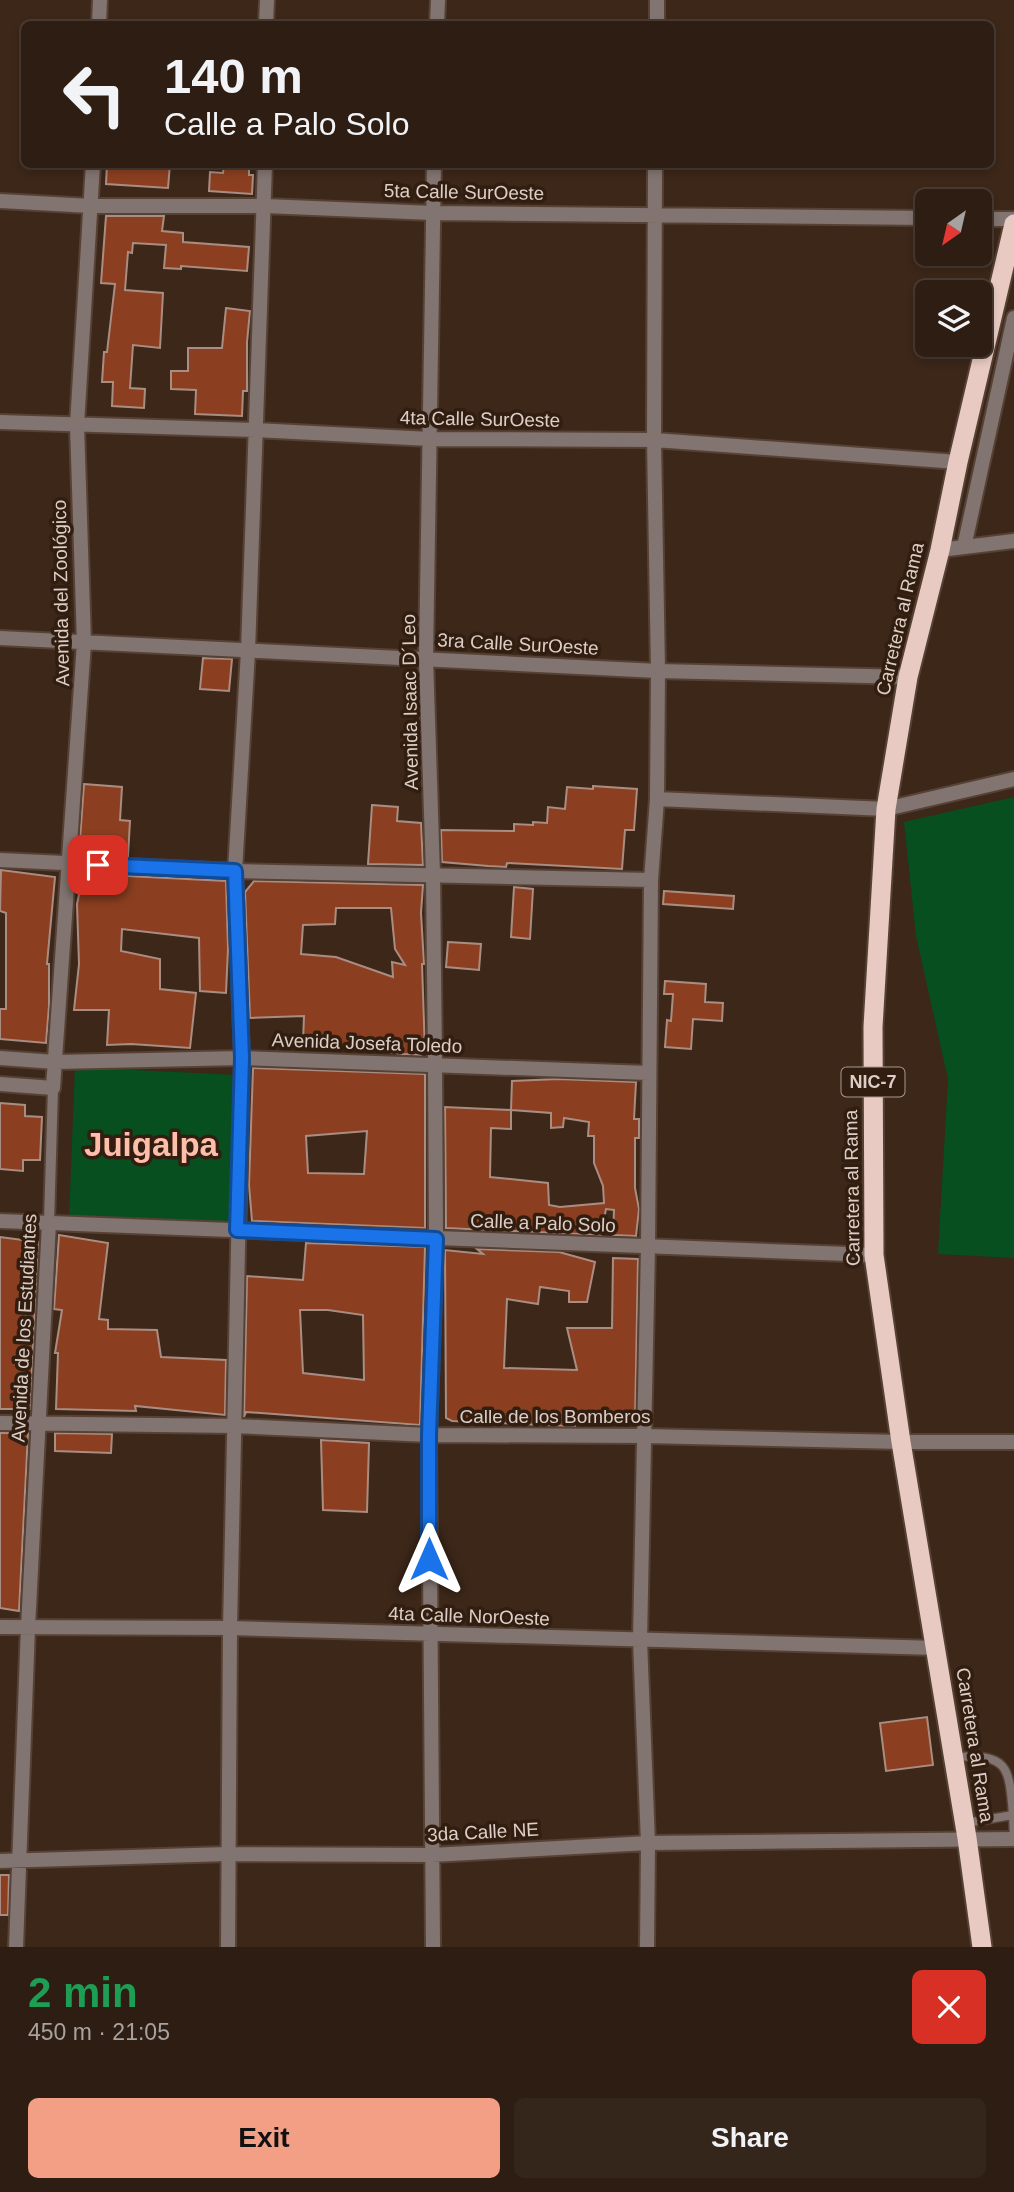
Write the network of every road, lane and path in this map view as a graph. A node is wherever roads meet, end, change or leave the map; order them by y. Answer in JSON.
{"nodes":[{"id":1,"x":100,"y":0,"type":"edge"},
{"id":2,"x":267,"y":0,"type":"edge"},
{"id":3,"x":438,"y":0,"type":"edge"},
{"id":4,"x":657,"y":0,"type":"edge"},
{"id":5,"x":99,"y":21,"type":"edge"},
{"id":6,"x":266,"y":21,"type":"edge"},
{"id":7,"x":437,"y":21,"type":"edge"},
{"id":8,"x":657,"y":21,"type":"edge"},
{"id":9,"x":93,"y":168,"type":"edge"},
{"id":10,"x":265,"y":168,"type":"edge"},
{"id":11,"x":434,"y":168,"type":"edge"},
{"id":12,"x":655,"y":168,"type":"edge"},
{"id":13,"x":0,"y":201,"type":"edge"},
{"id":14,"x":91,"y":206,"type":"junction"},
{"id":15,"x":265,"y":206,"type":"junction"},
{"id":16,"x":433,"y":213,"type":"junction"},
{"id":17,"x":655,"y":213,"type":"junction"},
{"id":18,"x":915,"y":218,"type":"edge"},
{"id":19,"x":992,"y":220,"type":"edge"},
{"id":20,"x":1014,"y":222,"type":"edge"},
{"id":21,"x":992,"y":318,"type":"edge"},
{"id":22,"x":1014,"y":318,"type":"edge"},
{"id":23,"x":1012,"y":333,"type":"edge"},
{"id":24,"x":992,"y":336,"type":"edge"},
{"id":25,"x":983,"y":357,"type":"edge"},
{"id":26,"x":0,"y":422,"type":"edge"},
{"id":27,"x":77,"y":425,"type":"junction"},
{"id":28,"x":255,"y":430,"type":"junction"},
{"id":29,"x":430,"y":439,"type":"junction"},
{"id":30,"x":654,"y":440,"type":"junction"},
{"id":31,"x":958,"y":462,"type":"junction"},
{"id":32,"x":1014,"y":541,"type":"edge"},
{"id":33,"x":964,"y":547,"type":"junction"},
{"id":34,"x":940,"y":550,"type":"junction"},
{"id":35,"x":0,"y":638,"type":"edge"},
{"id":36,"x":84,"y":642,"type":"junction"},
{"id":37,"x":248,"y":651,"type":"junction"},
{"id":38,"x":426,"y":658,"type":"junction"},
{"id":39,"x":659,"y":671,"type":"junction"},
{"id":40,"x":908,"y":677,"type":"junction"},
{"id":41,"x":1014,"y":779,"type":"edge"},
{"id":42,"x":657,"y":799,"type":"junction"},
{"id":43,"x":886,"y":809,"type":"junction"},
{"id":44,"x":0,"y":860,"type":"edge"},
{"id":45,"x":71,"y":864,"type":"junction"},
{"id":46,"x":235,"y":871,"type":"junction"},
{"id":47,"x":433,"y":874,"type":"junction"},
{"id":48,"x":651,"y":880,"type":"junction"},
{"id":49,"x":0,"y":1058,"type":"edge"},
{"id":50,"x":242,"y":1058,"type":"junction"},
{"id":51,"x":55,"y":1062,"type":"junction"},
{"id":52,"x":435,"y":1065,"type":"junction"},
{"id":53,"x":648,"y":1073,"type":"junction"},
{"id":54,"x":0,"y":1084,"type":"edge"},
{"id":55,"x":54,"y":1088,"type":"junction"},
{"id":56,"x":0,"y":1221,"type":"edge"},
{"id":57,"x":49,"y":1223,"type":"junction"},
{"id":58,"x":237,"y":1230,"type":"junction"},
{"id":59,"x":436,"y":1239,"type":"junction"},
{"id":60,"x":648,"y":1246,"type":"junction"},
{"id":61,"x":874,"y":1255,"type":"junction"},
{"id":62,"x":0,"y":1423,"type":"edge"},
{"id":63,"x":38,"y":1425,"type":"junction"},
{"id":64,"x":235,"y":1426,"type":"junction"},
{"id":65,"x":429,"y":1435,"type":"junction"},
{"id":66,"x":645,"y":1436,"type":"junction"},
{"id":67,"x":901,"y":1442,"type":"junction"},
{"id":68,"x":1014,"y":1442,"type":"edge"},
{"id":69,"x":0,"y":1627,"type":"edge"},
{"id":70,"x":28,"y":1627,"type":"junction"},
{"id":71,"x":230,"y":1628,"type":"junction"},
{"id":72,"x":430,"y":1634,"type":"junction"},
{"id":73,"x":640,"y":1640,"type":"junction"},
{"id":74,"x":937,"y":1648,"type":"junction"},
{"id":75,"x":954,"y":1757,"type":"junction"},
{"id":76,"x":1013,"y":1815,"type":"edge"},
{"id":77,"x":966,"y":1831,"type":"junction"},
{"id":78,"x":1014,"y":1839,"type":"edge"},
{"id":79,"x":648,"y":1843,"type":"junction"},
{"id":80,"x":228,"y":1854,"type":"junction"},
{"id":81,"x":432,"y":1855,"type":"junction"},
{"id":82,"x":0,"y":1861,"type":"edge"},
{"id":83,"x":20,"y":1861,"type":"junction"},
{"id":84,"x":16,"y":1947,"type":"edge"},
{"id":85,"x":228,"y":1947,"type":"edge"},
{"id":86,"x":433,"y":1947,"type":"edge"},
{"id":87,"x":647,"y":1947,"type":"edge"},
{"id":88,"x":982,"y":1947,"type":"edge"}],
"edges":[{"from":1,"to":5,"type":"street"},
{"from":2,"to":6,"type":"street"},
{"from":3,"to":7,"type":"street"},
{"from":4,"to":8,"type":"street"},
{"from":9,"to":14,"type":"street","name":"Avenida del Zoológico"},
{"from":10,"to":15,"type":"street"},
{"from":11,"to":16,"type":"street","name":"Avenida Isaac D´Leo"},
{"from":12,"to":17,"type":"street"},
{"from":13,"to":14,"type":"street","name":"5ta Calle SurOeste"},
{"from":14,"to":15,"type":"street","name":"5ta Calle SurOeste"},
{"from":14,"to":27,"type":"street","name":"Avenida del Zoológico"},
{"from":15,"to":16,"type":"street","name":"5ta Calle SurOeste"},
{"from":15,"to":28,"type":"street"},
{"from":16,"to":17,"type":"street","name":"5ta Calle SurOeste"},
{"from":16,"to":29,"type":"street","name":"Avenida Isaac D´Leo"},
{"from":17,"to":18,"type":"street","name":"5ta Calle SurOeste"},
{"from":17,"to":30,"type":"street"},
{"from":19,"to":20,"type":"street"},
{"from":20,"to":21,"type":"highway","name":"Carretera al Rama","number":"NIC-7"},
{"from":22,"to":23,"type":"street"},
{"from":23,"to":24,"type":"street"},
{"from":23,"to":33,"type":"street"},
{"from":25,"to":31,"type":"highway","name":"Carretera al Rama","number":"NIC-7"},
{"from":26,"to":27,"type":"street","name":"4ta Calle SurOeste"},
{"from":27,"to":28,"type":"street","name":"4ta Calle SurOeste"},
{"from":27,"to":36,"type":"street","name":"Avenida del Zoológico"},
{"from":28,"to":29,"type":"street","name":"4ta Calle SurOeste"},
{"from":28,"to":37,"type":"street"},
{"from":29,"to":30,"type":"street","name":"4ta Calle SurOeste"},
{"from":29,"to":38,"type":"street","name":"Avenida Isaac D´Leo"},
{"from":30,"to":31,"type":"street","name":"4ta Calle SurOeste"},
{"from":30,"to":39,"type":"street"},
{"from":31,"to":34,"type":"highway","name":"Carretera al Rama","number":"NIC-7"},
{"from":32,"to":33,"type":"street"},
{"from":33,"to":34,"type":"street"},
{"from":34,"to":40,"type":"highway","name":"Carretera al Rama","number":"NIC-7"},
{"from":35,"to":36,"type":"street","name":"3ra Calle SurOeste"},
{"from":36,"to":37,"type":"street","name":"3ra Calle SurOeste"},
{"from":36,"to":45,"type":"street","name":"Avenida del Zoológico"},
{"from":37,"to":38,"type":"street","name":"3ra Calle SurOeste"},
{"from":37,"to":46,"type":"street"},
{"from":38,"to":39,"type":"street","name":"3ra Calle SurOeste"},
{"from":38,"to":47,"type":"street","name":"Avenida Isaac D´Leo"},
{"from":39,"to":40,"type":"street","name":"3ra Calle SurOeste"},
{"from":39,"to":42,"type":"street"},
{"from":40,"to":43,"type":"highway","name":"Carretera al Rama","number":"NIC-7"},
{"from":41,"to":43,"type":"street"},
{"from":42,"to":43,"type":"street"},
{"from":42,"to":48,"type":"street"},
{"from":43,"to":61,"type":"highway","name":"Carretera al Rama","number":"NIC-7"},
{"from":44,"to":45,"type":"street"},
{"from":45,"to":46,"type":"street"},
{"from":45,"to":51,"type":"street","name":"Avenida del Zoológico"},
{"from":46,"to":47,"type":"street"},
{"from":46,"to":50,"type":"street"},
{"from":47,"to":48,"type":"street"},
{"from":47,"to":52,"type":"street","name":"Avenida Isaac D´Leo"},
{"from":48,"to":53,"type":"street"},
{"from":49,"to":51,"type":"street","name":"Avenida Josefa Toledo"},
{"from":50,"to":51,"type":"street","name":"Avenida Josefa Toledo"},
{"from":50,"to":52,"type":"street","name":"Avenida Josefa Toledo"},
{"from":50,"to":58,"type":"street"},
{"from":51,"to":55,"type":"street","name":"Avenida del Zoológico"},
{"from":52,"to":53,"type":"street","name":"Avenida Josefa Toledo"},
{"from":52,"to":59,"type":"street","name":"Avenida Isaac D´Leo"},
{"from":53,"to":60,"type":"street"},
{"from":54,"to":55,"type":"street"},
{"from":55,"to":57,"type":"street","name":"Avenida de los Estudiantes"},
{"from":56,"to":57,"type":"street","name":"Calle a Palo Solo"},
{"from":57,"to":58,"type":"street","name":"Calle a Palo Solo"},
{"from":57,"to":63,"type":"street","name":"Avenida de los Estudiantes"},
{"from":58,"to":59,"type":"street","name":"Calle a Palo Solo"},
{"from":58,"to":64,"type":"street"},
{"from":59,"to":60,"type":"street","name":"Calle a Palo Solo"},
{"from":59,"to":65,"type":"street","name":"Avenida Isaac D´Leo"},
{"from":60,"to":61,"type":"street","name":"Calle a Palo Solo"},
{"from":60,"to":66,"type":"street"},
{"from":61,"to":67,"type":"highway","name":"Carretera al Rama","number":"NIC-7"},
{"from":62,"to":63,"type":"street","name":"Calle de los Bomberos"},
{"from":63,"to":64,"type":"street","name":"Calle de los Bomberos"},
{"from":63,"to":70,"type":"street","name":"Avenida de los Estudiantes"},
{"from":64,"to":65,"type":"street","name":"Calle de los Bomberos"},
{"from":64,"to":71,"type":"street"},
{"from":65,"to":66,"type":"street","name":"Calle de los Bomberos"},
{"from":65,"to":72,"type":"street","name":"Avenida Isaac D´Leo"},
{"from":66,"to":67,"type":"street","name":"Calle de los Bomberos"},
{"from":66,"to":73,"type":"street"},
{"from":67,"to":68,"type":"street","name":"Calle de los Bomberos"},
{"from":67,"to":74,"type":"highway","name":"Carretera al Rama","number":"NIC-7"},
{"from":69,"to":70,"type":"street","name":"4ta Calle NorOeste"},
{"from":70,"to":71,"type":"street","name":"4ta Calle NorOeste"},
{"from":70,"to":83,"type":"street","name":"Avenida de los Estudiantes"},
{"from":71,"to":72,"type":"street","name":"4ta Calle NorOeste"},
{"from":71,"to":80,"type":"street"},
{"from":72,"to":73,"type":"street","name":"4ta Calle NorOeste"},
{"from":72,"to":81,"type":"street","name":"Avenida Isaac D´Leo"},
{"from":73,"to":74,"type":"street","name":"4ta Calle NorOeste"},
{"from":73,"to":79,"type":"street"},
{"from":74,"to":75,"type":"highway","name":"Carretera al Rama","number":"NIC-7"},
{"from":75,"to":76,"type":"lane"},
{"from":75,"to":77,"type":"highway","name":"Carretera al Rama","number":"NIC-7"},
{"from":76,"to":77,"type":"lane"},
{"from":76,"to":78,"type":"lane"},
{"from":77,"to":78,"type":"street","name":"3da Calle NE"},
{"from":77,"to":79,"type":"street","name":"3da Calle NE"},
{"from":77,"to":88,"type":"highway","name":"Carretera al Rama","number":"NIC-7"},
{"from":79,"to":81,"type":"street","name":"3da Calle NE"},
{"from":79,"to":87,"type":"street"},
{"from":80,"to":81,"type":"street","name":"3da Calle NE"},
{"from":80,"to":83,"type":"street","name":"3da Calle NE"},
{"from":80,"to":85,"type":"street"},
{"from":81,"to":86,"type":"street","name":"Avenida Isaac D´Leo"},
{"from":82,"to":83,"type":"street","name":"3da Calle NE"},
{"from":83,"to":84,"type":"street","name":"Avenida de los Estudiantes"}]}
